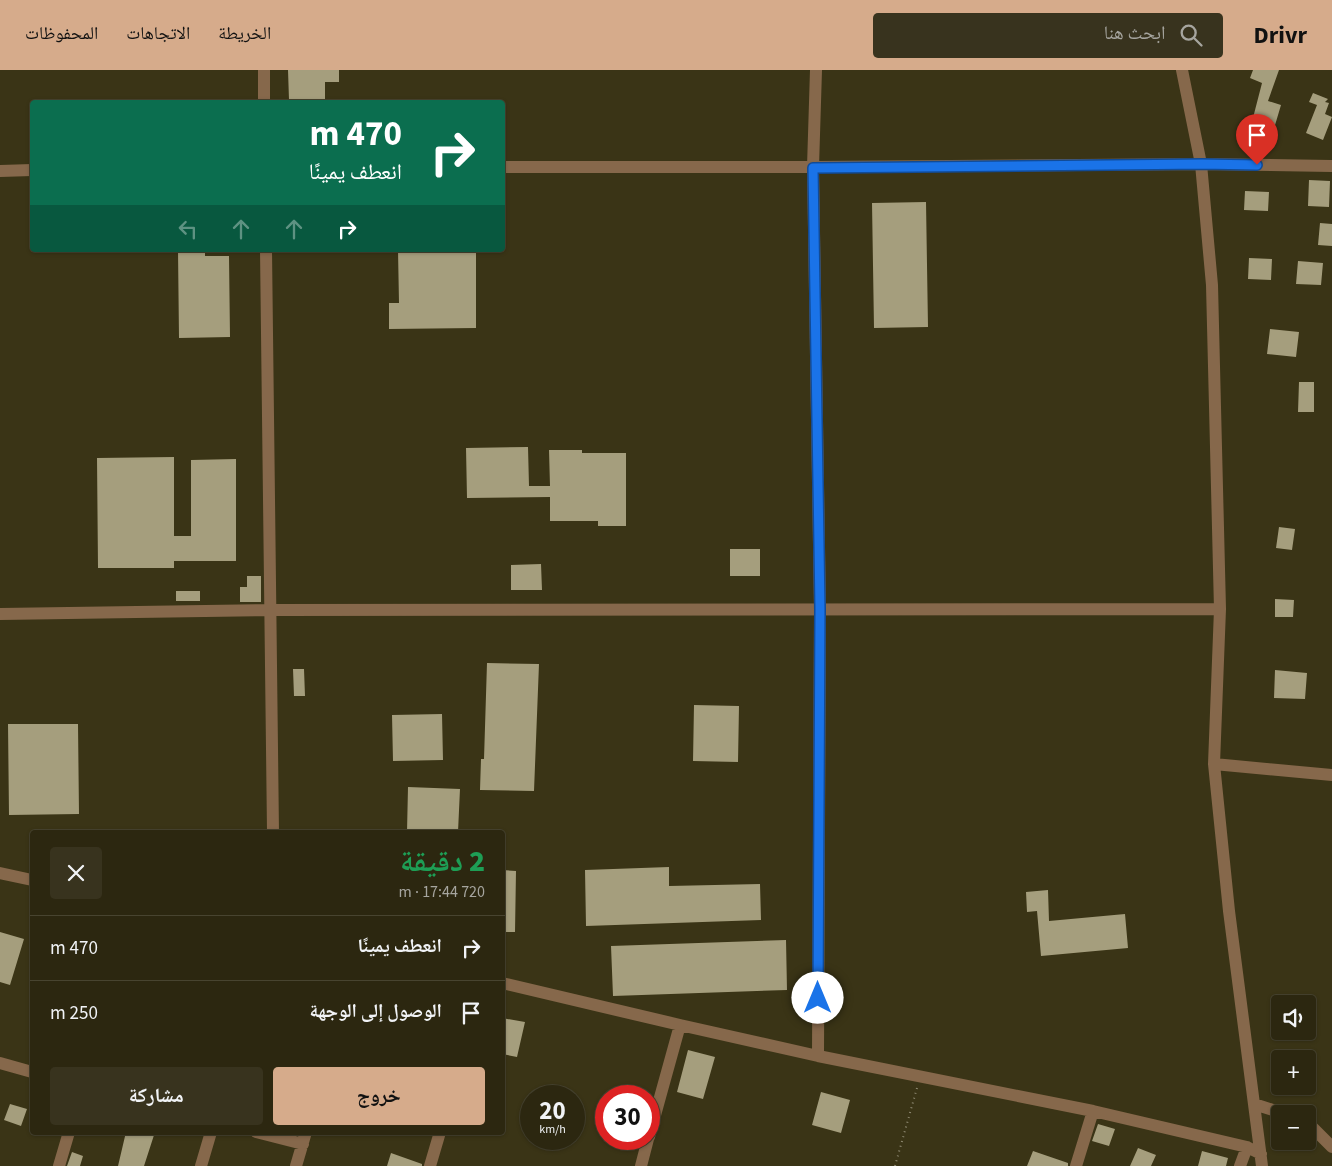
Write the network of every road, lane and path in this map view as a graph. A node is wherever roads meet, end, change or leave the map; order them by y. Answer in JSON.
{"nodes":[{"id":1,"x":264,"y":70,"type":"edge"},
{"id":2,"x":816,"y":70,"type":"edge"},
{"id":3,"x":1182,"y":70,"type":"edge"},
{"id":4,"x":264,"y":100,"type":"edge"},
{"id":5,"x":1202,"y":164,"type":"junction"},
{"id":6,"x":1332,"y":166,"type":"edge"},
{"id":7,"x":505,"y":167,"type":"edge"},
{"id":8,"x":813,"y":168,"type":"junction"},
{"id":9,"x":30,"y":170,"type":"edge"},
{"id":10,"x":0,"y":171,"type":"edge"},
{"id":11,"x":266,"y":252,"type":"edge"},
{"id":12,"x":820,"y":609,"type":"junction"},
{"id":13,"x":1220,"y":609,"type":"junction"},
{"id":14,"x":270,"y":610,"type":"junction"},
{"id":15,"x":0,"y":614,"type":"edge"},
{"id":16,"x":1214,"y":764,"type":"junction"},
{"id":17,"x":1332,"y":775,"type":"edge"},
{"id":18,"x":273,"y":830,"type":"edge"},
{"id":19,"x":0,"y":873,"type":"edge"},
{"id":20,"x":30,"y":880,"type":"edge"},
{"id":21,"x":505,"y":984,"type":"edge"},
{"id":22,"x":680,"y":1025,"type":"junction"},
{"id":23,"x":818,"y":1056,"type":"junction"},
{"id":24,"x":0,"y":1063,"type":"edge"},
{"id":25,"x":30,"y":1071,"type":"edge"},
{"id":26,"x":920,"y":1076,"type":"junction"},
{"id":27,"x":660,"y":1096,"type":"edge"},
{"id":28,"x":1254,"y":1104,"type":"junction"},
{"id":29,"x":1271,"y":1109,"type":"edge"},
{"id":30,"x":1093,"y":1111,"type":"junction"},
{"id":31,"x":1316,"y":1131,"type":"edge"},
{"id":32,"x":68,"y":1135,"type":"edge"},
{"id":33,"x":210,"y":1135,"type":"edge"},
{"id":34,"x":280,"y":1135,"type":"edge"},
{"id":35,"x":439,"y":1135,"type":"edge"},
{"id":36,"x":305,"y":1138,"type":"edge"},
{"id":37,"x":1332,"y":1147,"type":"edge"},
{"id":38,"x":1248,"y":1148,"type":"junction"},
{"id":39,"x":645,"y":1150,"type":"edge"},
{"id":40,"x":1262,"y":1160,"type":"edge"},
{"id":41,"x":59,"y":1166,"type":"edge"},
{"id":42,"x":201,"y":1166,"type":"edge"},
{"id":43,"x":296,"y":1166,"type":"edge"},
{"id":44,"x":430,"y":1166,"type":"edge"},
{"id":45,"x":641,"y":1166,"type":"edge"},
{"id":46,"x":895,"y":1166,"type":"edge"},
{"id":47,"x":1076,"y":1166,"type":"edge"},
{"id":48,"x":1240,"y":1166,"type":"edge"}],
"edges":[{"from":1,"to":4,"type":"street"},
{"from":2,"to":8,"type":"street"},
{"from":3,"to":5,"type":"street"},
{"from":5,"to":6,"type":"street"},
{"from":5,"to":8,"type":"street"},
{"from":5,"to":13,"type":"street"},
{"from":7,"to":8,"type":"street"},
{"from":8,"to":12,"type":"street"},
{"from":9,"to":10,"type":"street"},
{"from":11,"to":14,"type":"street"},
{"from":12,"to":13,"type":"street"},
{"from":12,"to":14,"type":"street"},
{"from":12,"to":23,"type":"street"},
{"from":13,"to":16,"type":"street"},
{"from":14,"to":15,"type":"street"},
{"from":14,"to":18,"type":"street"},
{"from":16,"to":17,"type":"street"},
{"from":16,"to":28,"type":"street"},
{"from":19,"to":20,"type":"street"},
{"from":21,"to":22,"type":"street"},
{"from":22,"to":23,"type":"street"},
{"from":22,"to":27,"type":"street"},
{"from":23,"to":26,"type":"street"},
{"from":24,"to":25,"type":"street"},
{"from":26,"to":30,"type":"street"},
{"from":26,"to":46,"type":"path"},
{"from":28,"to":29,"type":"street"},
{"from":28,"to":40,"type":"street"},
{"from":30,"to":38,"type":"street"},
{"from":30,"to":47,"type":"street"},
{"from":31,"to":37,"type":"street"},
{"from":32,"to":41,"type":"street"},
{"from":33,"to":42,"type":"street"},
{"from":34,"to":36,"type":"street"},
{"from":35,"to":44,"type":"street"},
{"from":36,"to":43,"type":"street"},
{"from":38,"to":40,"type":"street"},
{"from":38,"to":48,"type":"street"},
{"from":39,"to":45,"type":"street"}]}
